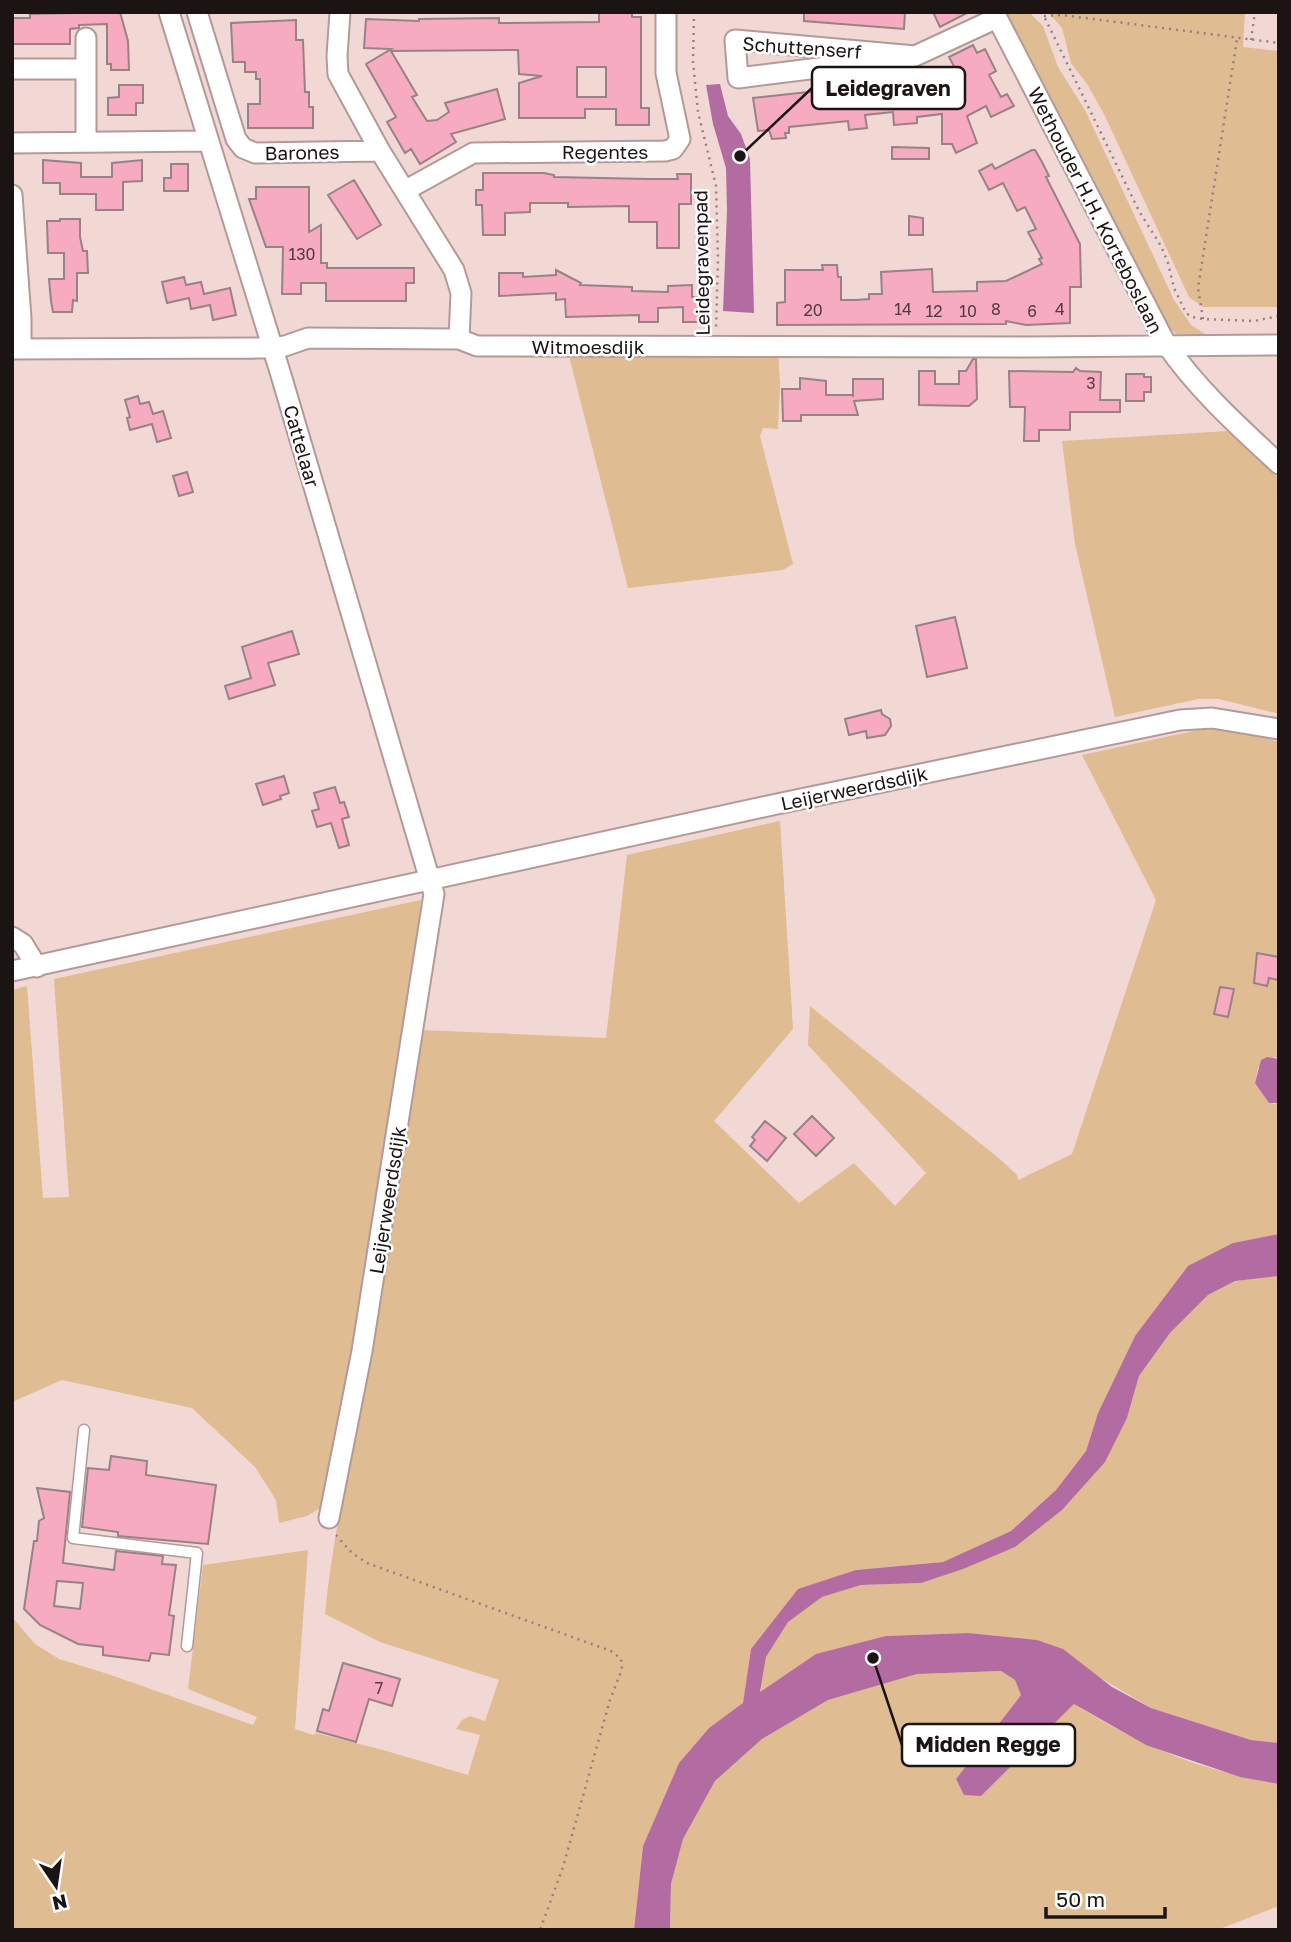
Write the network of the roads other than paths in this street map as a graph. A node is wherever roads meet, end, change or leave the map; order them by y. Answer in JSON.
{"nodes":[{"id":1,"x":169,"y":12,"type":"edge"},
{"id":2,"x":197,"y":12,"type":"edge"},
{"id":3,"x":341,"y":12,"type":"edge"},
{"id":4,"x":666,"y":12,"type":"edge"},
{"id":5,"x":995,"y":15,"type":"edge"},
{"id":6,"x":86,"y":38,"type":"dead end"},
{"id":7,"x":915,"y":56,"type":"junction"},
{"id":8,"x":12,"y":69,"type":"edge"},
{"id":9,"x":86,"y":69,"type":"junction"},
{"id":10,"x":86,"y":140,"type":"junction"},
{"id":11,"x":208,"y":141,"type":"junction"},
{"id":12,"x":12,"y":143,"type":"edge"},
{"id":13,"x":380,"y":151,"type":"junction"},
{"id":14,"x":406,"y":190,"type":"junction"},
{"id":15,"x":12,"y":195,"type":"edge"},
{"id":16,"x":17,"y":318,"type":"edge"},
{"id":17,"x":459,"y":339,"type":"junction"},
{"id":18,"x":1166,"y":344,"type":"junction"},
{"id":19,"x":1279,"y":345,"type":"edge"},
{"id":20,"x":272,"y":348,"type":"junction"},
{"id":21,"x":17,"y":349,"type":"edge"},
{"id":22,"x":1279,"y":464,"type":"edge"},
{"id":23,"x":1279,"y":729,"type":"edge"},
{"id":24,"x":430,"y":881,"type":"junction"},
{"id":25,"x":12,"y":937,"type":"edge"},
{"id":26,"x":37,"y":967,"type":"junction"},
{"id":27,"x":12,"y":971,"type":"edge"},
{"id":28,"x":84,"y":1430,"type":"dead end"},
{"id":29,"x":332,"y":1525,"type":"road end"},
{"id":30,"x":187,"y":1646,"type":"dead end"}],
"edges":[{"from":1,"to":11,"type":"street","name":"Cattelaar"},
{"from":2,"to":13,"type":"street","name":"Barones"},
{"from":3,"to":13,"type":"street"},
{"from":4,"to":14,"type":"street","name":"Regentes"},
{"from":5,"to":7,"type":"street","name":"Schuttenserf"},
{"from":5,"to":18,"type":"street","name":"Wethouder H.H. Korteboslaan"},
{"from":6,"to":9,"type":"street"},
{"from":7,"to":7,"type":"street","name":"Schuttenserf"},
{"from":8,"to":9,"type":"street"},
{"from":9,"to":10,"type":"street"},
{"from":10,"to":11,"type":"street"},
{"from":10,"to":12,"type":"street"},
{"from":11,"to":20,"type":"street","name":"Cattelaar"},
{"from":13,"to":14,"type":"street"},
{"from":14,"to":17,"type":"street"},
{"from":15,"to":16,"type":"street"},
{"from":16,"to":21,"type":"street"},
{"from":17,"to":18,"type":"street","name":"Witmoesdijk"},
{"from":17,"to":20,"type":"street","name":"Witmoesdijk"},
{"from":18,"to":19,"type":"street","name":"Wethouder H.H. Korteboslaan"},
{"from":18,"to":22,"type":"street"},
{"from":20,"to":21,"type":"street","name":"Witmoesdijk"},
{"from":20,"to":24,"type":"street","name":"Cattelaar"},
{"from":23,"to":24,"type":"street","name":"Leijerweerdsdijk"},
{"from":24,"to":26,"type":"street","name":"Leijerweerdsdijk"},
{"from":24,"to":29,"type":"street","name":"Leijerweerdsdijk"},
{"from":25,"to":26,"type":"street"},
{"from":26,"to":27,"type":"street","name":"Leijerweerdsdijk"},
{"from":28,"to":30,"type":"lane"}]}
